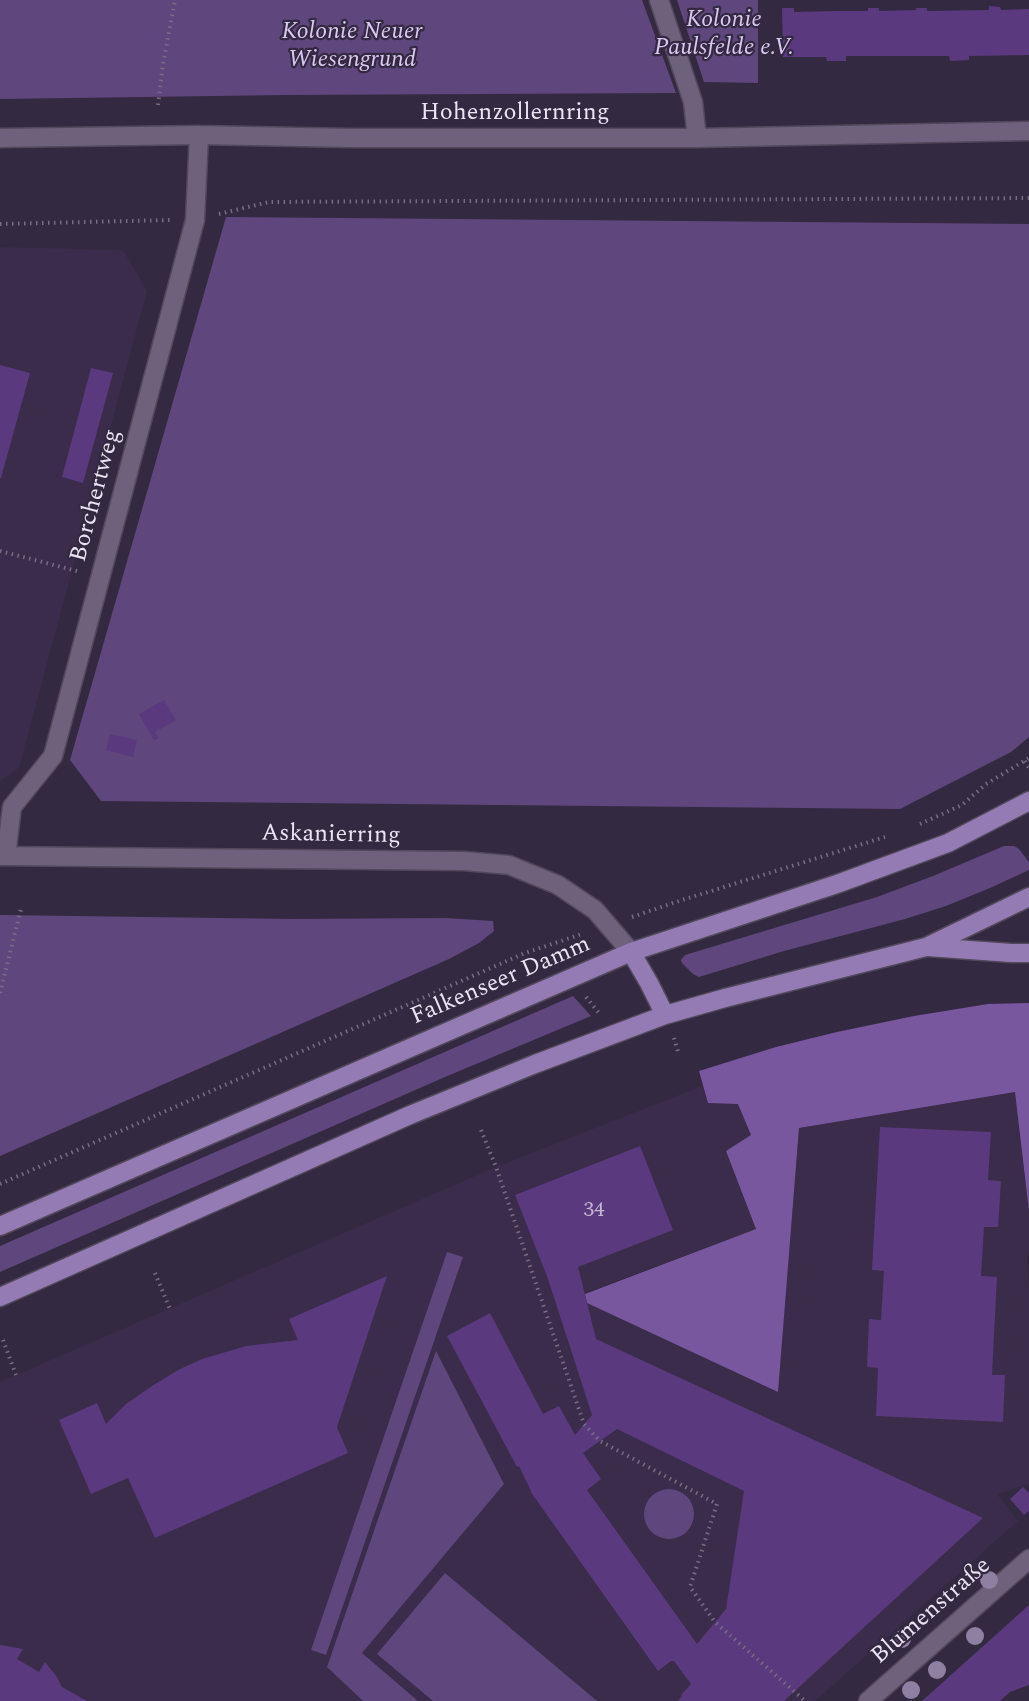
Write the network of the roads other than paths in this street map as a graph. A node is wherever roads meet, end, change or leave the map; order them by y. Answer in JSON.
{"nodes":[{"id":1,"x":659,"y":0,"type":"edge"},
{"id":2,"x":1029,"y":131,"type":"edge"},
{"id":3,"x":199,"y":135,"type":"junction"},
{"id":4,"x":0,"y":138,"type":"edge"},
{"id":5,"x":697,"y":138,"type":"junction"},
{"id":6,"x":1029,"y":801,"type":"edge"},
{"id":7,"x":3,"y":856,"type":"edge"},
{"id":8,"x":1029,"y":897,"type":"edge"},
{"id":9,"x":926,"y":947,"type":"junction"},
{"id":10,"x":631,"y":952,"type":"junction"},
{"id":11,"x":1029,"y":953,"type":"edge"},
{"id":12,"x":665,"y":1015,"type":"junction"},
{"id":13,"x":0,"y":1226,"type":"edge"},
{"id":14,"x":0,"y":1297,"type":"edge"},
{"id":15,"x":1029,"y":1559,"type":"edge"},
{"id":16,"x":868,"y":1701,"type":"edge"}],
"edges":[{"from":1,"to":5,"type":"street"},
{"from":2,"to":5,"type":"street","name":"Hohenzollernring"},
{"from":3,"to":4,"type":"street","name":"Hohenzollernring"},
{"from":3,"to":5,"type":"street","name":"Hohenzollernring"},
{"from":3,"to":7,"type":"street","name":"Borchertweg"},
{"from":6,"to":10,"type":"main road","name":"Falkenseer Damm"},
{"from":7,"to":10,"type":"street","name":"Askanierring"},
{"from":8,"to":9,"type":"main road"},
{"from":9,"to":11,"type":"main road"},
{"from":9,"to":12,"type":"main road"},
{"from":10,"to":12,"type":"main road"},
{"from":10,"to":13,"type":"main road","name":"Falkenseer Damm"},
{"from":12,"to":14,"type":"main road"},
{"from":15,"to":16,"type":"street","name":"Blumenstraße"}]}
